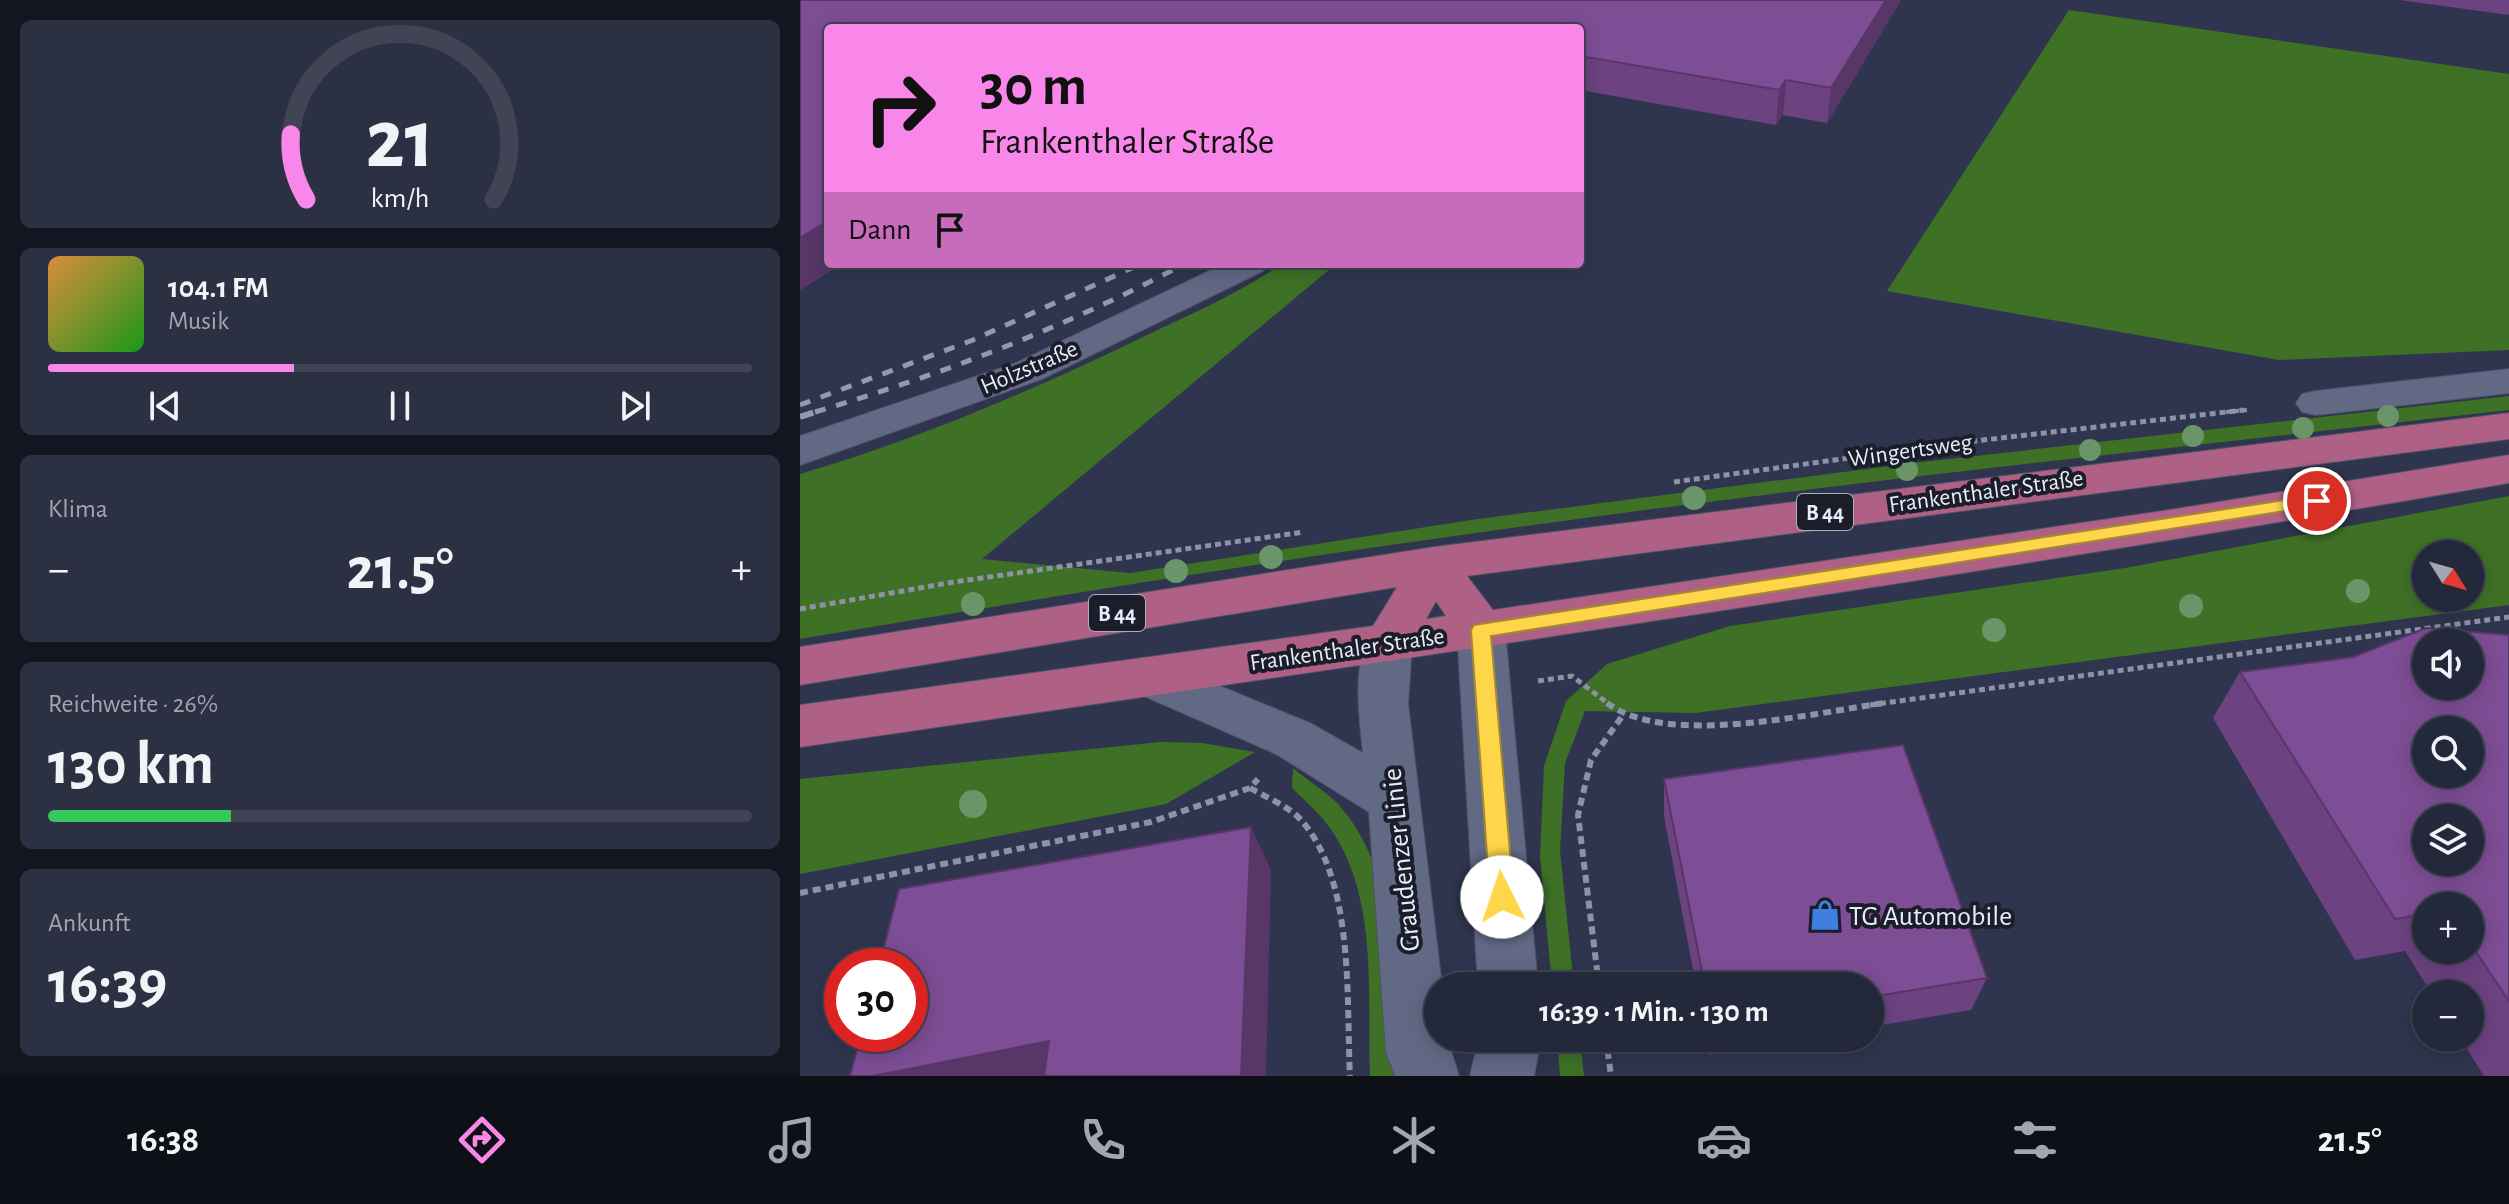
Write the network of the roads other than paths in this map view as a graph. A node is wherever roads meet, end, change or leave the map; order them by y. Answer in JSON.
{"nodes":[{"id":1,"x":1243,"y":268,"type":"edge"},
{"id":2,"x":2509,"y":381,"type":"edge"},
{"id":3,"x":2316,"y":403,"type":"road end"},
{"id":4,"x":2509,"y":426,"type":"edge"},
{"id":5,"x":800,"y":451,"type":"edge"},
{"id":6,"x":2509,"y":469,"type":"edge"},
{"id":7,"x":1434,"y":564,"type":"junction"},
{"id":8,"x":1481,"y":630,"type":"junction"},
{"id":9,"x":1388,"y":643,"type":"junction"},
{"id":10,"x":800,"y":666,"type":"edge"},
{"id":11,"x":1152,"y":678,"type":"junction"},
{"id":12,"x":800,"y":726,"type":"edge"},
{"id":13,"x":1394,"y":799,"type":"junction"},
{"id":14,"x":1507,"y":972,"type":"edge"},
{"id":15,"x":1507,"y":1052,"type":"edge"},
{"id":16,"x":1427,"y":1076,"type":"edge"},
{"id":17,"x":1502,"y":1076,"type":"edge"}],
"edges":[{"from":1,"to":5,"type":"street","name":"Holzstraße"},
{"from":2,"to":3,"type":"street"},
{"from":4,"to":7,"type":"main road","name":"Frankenthaler Straße","number":"B 44"},
{"from":6,"to":8,"type":"main road","name":"Frankenthaler Straße"},
{"from":7,"to":8,"type":"main road"},
{"from":7,"to":9,"type":"main road"},
{"from":7,"to":10,"type":"main road","name":"Frankenthaler Straße","number":"B 44"},
{"from":8,"to":9,"type":"main road","name":"Frankenthaler Straße"},
{"from":8,"to":14,"type":"street"},
{"from":9,"to":11,"type":"main road","name":"Frankenthaler Straße"},
{"from":9,"to":13,"type":"street","name":"Graudenzer Linie"},
{"from":11,"to":12,"type":"main road","name":"Frankenthaler Straße"},
{"from":11,"to":13,"type":"street"},
{"from":13,"to":16,"type":"street","name":"Graudenzer Linie"},
{"from":15,"to":17,"type":"street"}]}
